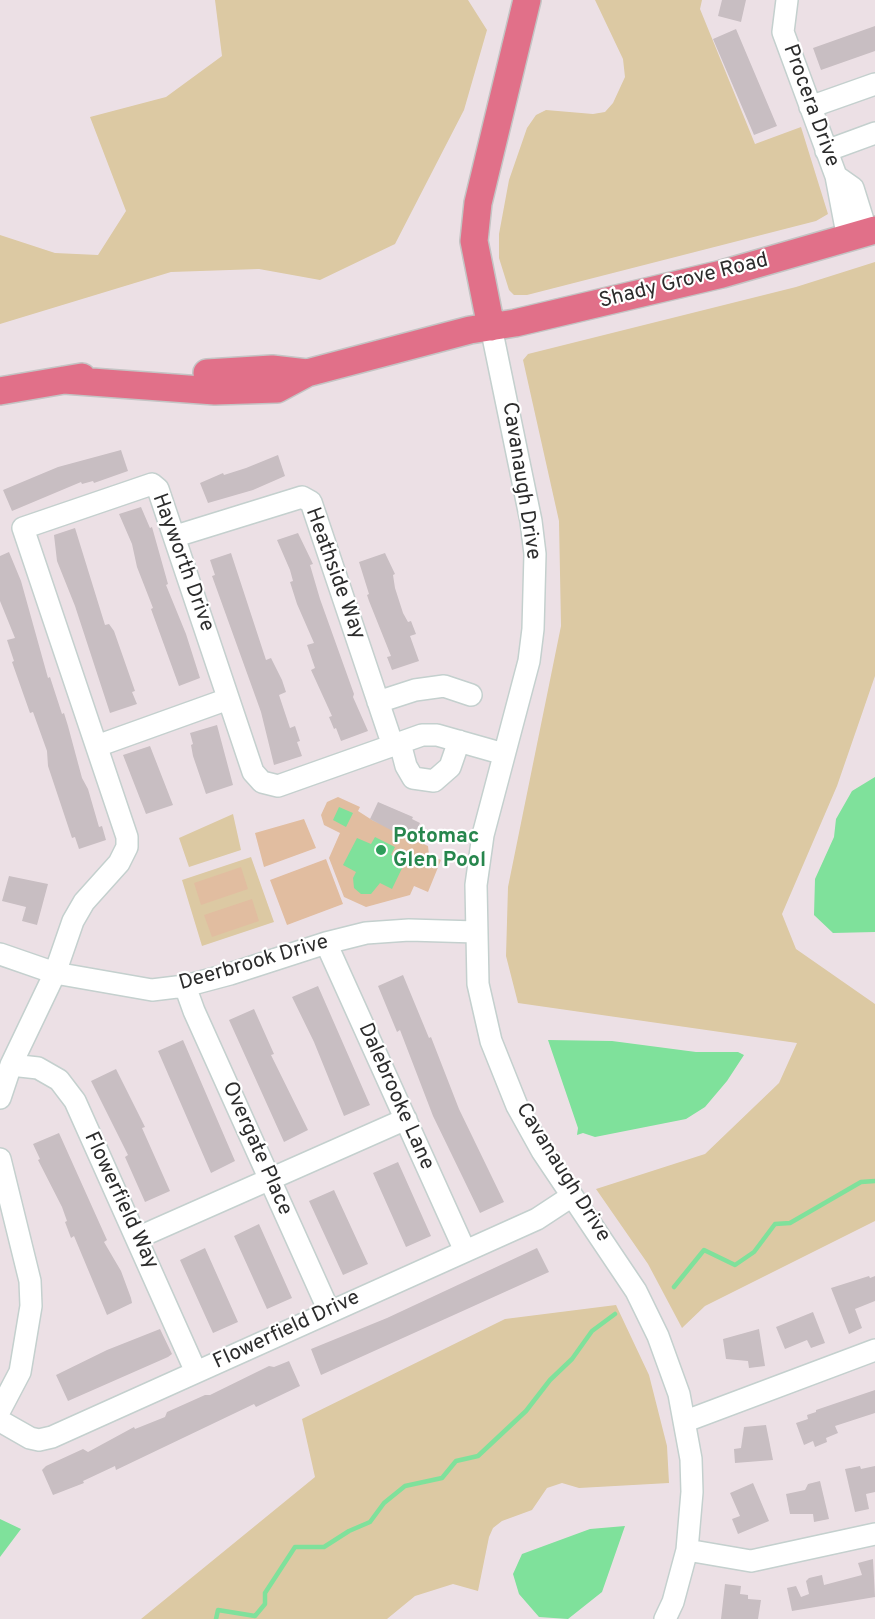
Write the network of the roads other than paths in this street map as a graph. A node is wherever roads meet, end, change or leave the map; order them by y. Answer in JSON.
{"nodes":[{"id":1,"x":527,"y":0,"type":"edge"},
{"id":2,"x":787,"y":0,"type":"edge"},
{"id":3,"x":875,"y":84,"type":"edge"},
{"id":4,"x":810,"y":107,"type":"junction"},
{"id":5,"x":875,"y":133,"type":"edge"},
{"id":6,"x":826,"y":151,"type":"junction"},
{"id":7,"x":863,"y":234,"type":"edge"},
{"id":8,"x":491,"y":327,"type":"junction"},
{"id":9,"x":0,"y":391,"type":"edge"},
{"id":10,"x":176,"y":536,"type":"junction"},
{"id":11,"x":471,"y":695,"type":"dead end"},
{"id":12,"x":228,"y":699,"type":"junction"},
{"id":13,"x":378,"y":702,"type":"junction"},
{"id":14,"x":459,"y":741,"type":"junction"},
{"id":15,"x":397,"y":745,"type":"junction"},
{"id":16,"x":97,"y":746,"type":"junction"},
{"id":17,"x":504,"y":754,"type":"junction"},
{"id":18,"x":476,"y":932,"type":"junction"},
{"id":19,"x":326,"y":943,"type":"junction"},
{"id":20,"x":0,"y":954,"type":"edge"},
{"id":21,"x":55,"y":973,"type":"junction"},
{"id":22,"x":185,"y":986,"type":"junction"},
{"id":23,"x":11,"y":1065,"type":"junction"},
{"id":24,"x":0,"y":1098,"type":"edge"},
{"id":25,"x":406,"y":1119,"type":"junction"},
{"id":26,"x":0,"y":1159,"type":"edge"},
{"id":27,"x":270,"y":1180,"type":"junction"},
{"id":28,"x":572,"y":1196,"type":"junction"},
{"id":29,"x":5,"y":1203,"type":"edge"},
{"id":30,"x":137,"y":1238,"type":"junction"},
{"id":31,"x":465,"y":1251,"type":"junction"},
{"id":32,"x":329,"y":1311,"type":"junction"},
{"id":33,"x":875,"y":1350,"type":"edge"},
{"id":34,"x":196,"y":1372,"type":"junction"},
{"id":35,"x":0,"y":1410,"type":"edge"},
{"id":36,"x":0,"y":1420,"type":"edge"},
{"id":37,"x":686,"y":1421,"type":"junction"},
{"id":38,"x":875,"y":1533,"type":"edge"},
{"id":39,"x":687,"y":1550,"type":"junction"},
{"id":40,"x":665,"y":1619,"type":"edge"}],
"edges":[{"from":1,"to":8,"type":"main road"},
{"from":2,"to":4,"type":"street","name":"Procera Drive"},
{"from":3,"to":4,"type":"street"},
{"from":4,"to":6,"type":"street","name":"Procera Drive"},
{"from":5,"to":6,"type":"street"},
{"from":6,"to":7,"type":"street","name":"Procera Drive"},
{"from":7,"to":8,"type":"main road","name":"Shady Grove Road"},
{"from":8,"to":9,"type":"main road","name":"Shady Grove Road"},
{"from":8,"to":17,"type":"street","name":"Cavanaugh Drive"},
{"from":10,"to":12,"type":"street","name":"Hayworth Drive"},
{"from":10,"to":13,"type":"street","name":"Heathside Way"},
{"from":10,"to":16,"type":"street","name":"Hayworth Drive"},
{"from":11,"to":13,"type":"street"},
{"from":12,"to":15,"type":"street","name":"Hayworth Drive"},
{"from":12,"to":16,"type":"street"},
{"from":13,"to":15,"type":"street","name":"Heathside Way"},
{"from":14,"to":15,"type":"street","name":"Hayworth Drive"},
{"from":14,"to":15,"type":"street","name":"Heathside Way"},
{"from":14,"to":17,"type":"street","name":"Hayworth Drive"},
{"from":16,"to":21,"type":"street","name":"Hayworth Drive"},
{"from":17,"to":18,"type":"street","name":"Cavanaugh Drive"},
{"from":18,"to":19,"type":"street","name":"Deerbrook Drive"},
{"from":18,"to":28,"type":"street","name":"Cavanaugh Drive"},
{"from":19,"to":22,"type":"street","name":"Deerbrook Drive"},
{"from":19,"to":25,"type":"street","name":"Dalebrooke Lane"},
{"from":20,"to":21,"type":"street","name":"Deerbrook Drive"},
{"from":21,"to":22,"type":"street","name":"Deerbrook Drive"},
{"from":21,"to":23,"type":"street"},
{"from":22,"to":27,"type":"street","name":"Overgate Place"},
{"from":23,"to":24,"type":"street"},
{"from":23,"to":30,"type":"street","name":"Flowerfield Way"},
{"from":25,"to":27,"type":"street"},
{"from":25,"to":31,"type":"street","name":"Dalebrooke Lane"},
{"from":26,"to":29,"type":"street"},
{"from":27,"to":30,"type":"street"},
{"from":27,"to":32,"type":"street","name":"Overgate Place"},
{"from":28,"to":31,"type":"street","name":"Flowerfield Drive"},
{"from":28,"to":37,"type":"street","name":"Cavanaugh Drive"},
{"from":29,"to":35,"type":"street"},
{"from":30,"to":34,"type":"street","name":"Flowerfield Way"},
{"from":31,"to":32,"type":"street","name":"Flowerfield Drive"},
{"from":32,"to":34,"type":"street","name":"Flowerfield Drive"},
{"from":33,"to":37,"type":"street"},
{"from":34,"to":36,"type":"street","name":"Flowerfield Drive"},
{"from":37,"to":39,"type":"street","name":"Cavanaugh Drive"},
{"from":38,"to":39,"type":"street"},
{"from":39,"to":40,"type":"street","name":"Cavanaugh Drive"}]}
